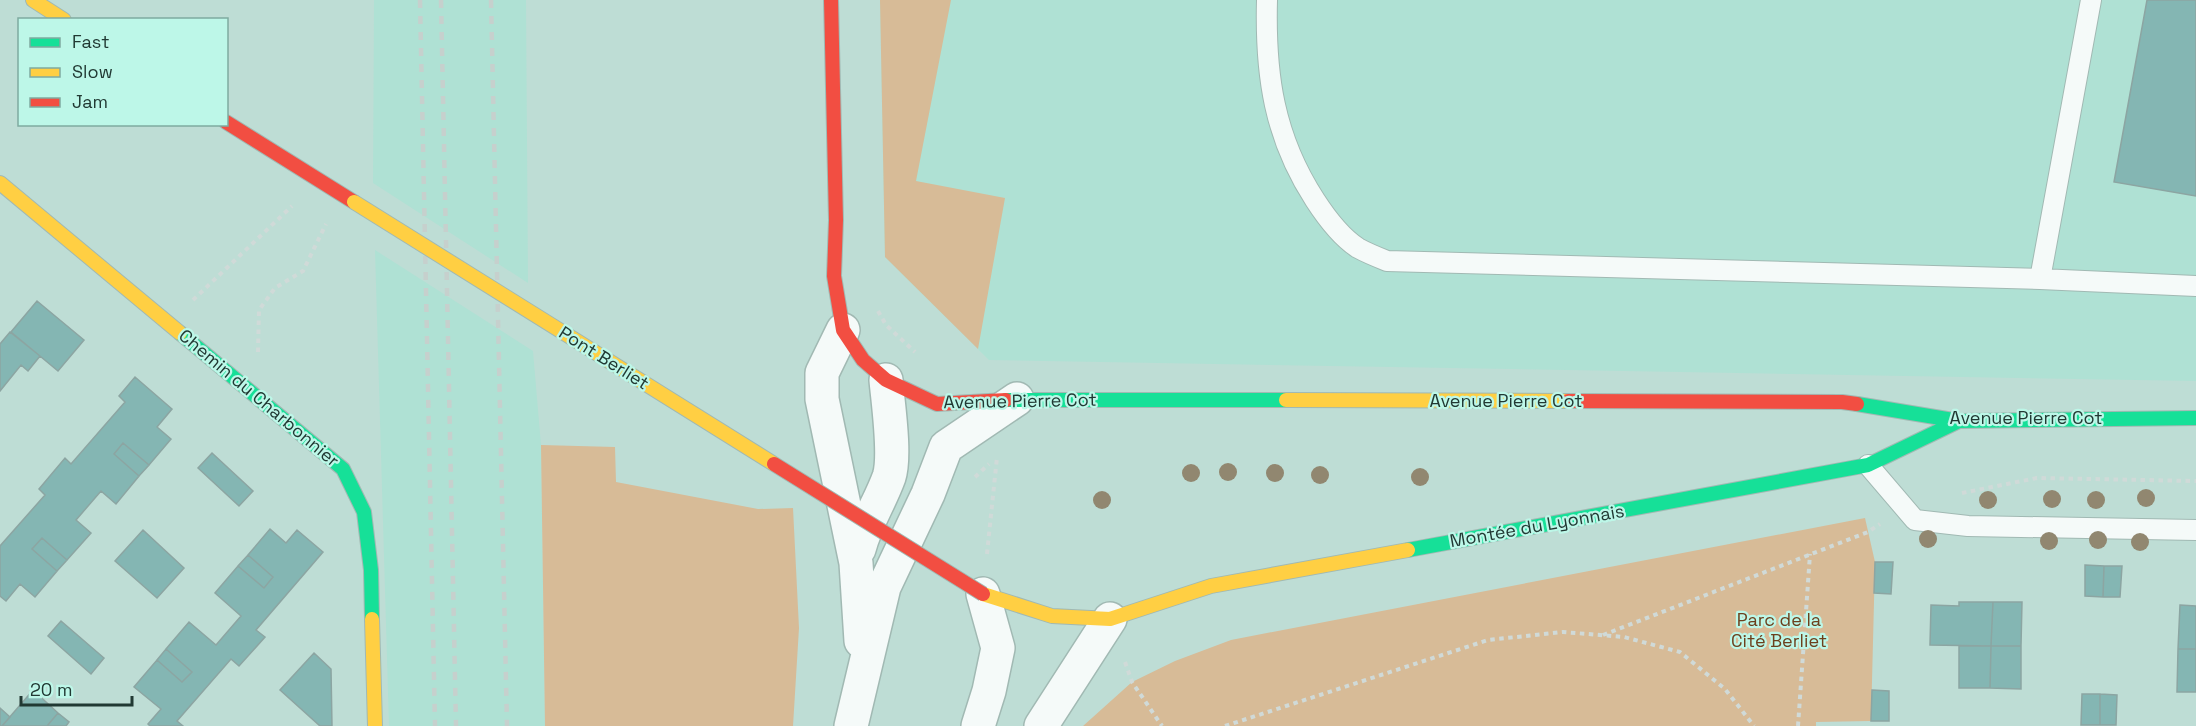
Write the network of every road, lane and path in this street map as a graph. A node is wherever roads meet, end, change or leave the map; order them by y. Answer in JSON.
{"nodes":[{"id":1,"x":33,"y":0,"type":"edge"},
{"id":2,"x":831,"y":0,"type":"edge"},
{"id":3,"x":1268,"y":0,"type":"edge"},
{"id":4,"x":2091,"y":0,"type":"edge"},
{"id":5,"x":61,"y":18,"type":"edge"},
{"id":6,"x":228,"y":123,"type":"edge"},
{"id":7,"x":320,"y":180,"type":"junction"},
{"id":8,"x":0,"y":183,"type":"edge"},
{"id":9,"x":360,"y":206,"type":"junction"},
{"id":10,"x":2040,"y":279,"type":"junction"},
{"id":11,"x":2196,"y":286,"type":"edge"},
{"id":12,"x":168,"y":323,"type":"junction"},
{"id":13,"x":843,"y":330,"type":"junction"},
{"id":14,"x":886,"y":380,"type":"junction"},
{"id":15,"x":252,"y":393,"type":"junction"},
{"id":16,"x":1017,"y":399,"type":"junction"},
{"id":17,"x":2196,"y":418,"type":"edge"},
{"id":18,"x":1959,"y":421,"type":"junction"},
{"id":19,"x":998,"y":455,"type":"dead end"},
{"id":20,"x":1868,"y":465,"type":"junction"},
{"id":21,"x":2196,"y":481,"type":"edge"},
{"id":22,"x":1958,"y":493,"type":"dead end"},
{"id":23,"x":1905,"y":508,"type":"junction"},
{"id":24,"x":2196,"y":530,"type":"edge"},
{"id":25,"x":1810,"y":554,"type":"junction"},
{"id":26,"x":856,"y":562,"type":"junction"},
{"id":27,"x":983,"y":594,"type":"junction"},
{"id":28,"x":1110,"y":619,"type":"junction"},
{"id":29,"x":1603,"y":636,"type":"junction"},
{"id":30,"x":863,"y":675,"type":"junction"},
{"id":31,"x":1132,"y":681,"type":"dead end"},
{"id":32,"x":375,"y":726,"type":"edge"},
{"id":33,"x":851,"y":726,"type":"edge"},
{"id":34,"x":978,"y":726,"type":"edge"},
{"id":35,"x":1041,"y":726,"type":"edge"},
{"id":36,"x":1162,"y":726,"type":"edge"},
{"id":37,"x":1225,"y":726,"type":"edge"},
{"id":38,"x":1754,"y":726,"type":"edge"},
{"id":39,"x":1798,"y":726,"type":"edge"}],
"edges":[{"from":1,"to":5,"type":"street"},
{"from":2,"to":13,"type":"street"},
{"from":3,"to":10,"type":"lane"},
{"from":4,"to":10,"type":"lane"},
{"from":6,"to":7,"type":"street","name":"Pont Berliet"},
{"from":7,"to":9,"type":"street","name":"Pont Berliet"},
{"from":7,"to":12,"type":"path"},
{"from":8,"to":12,"type":"street","name":"Chemin du Charbonnier"},
{"from":9,"to":15,"type":"path"},
{"from":9,"to":27,"type":"street","name":"Pont Berliet","bridge":true},
{"from":10,"to":11,"type":"lane"},
{"from":12,"to":15,"type":"street","name":"Chemin du Charbonnier"},
{"from":13,"to":14,"type":"street","name":"Avenue Pierre Cot"},
{"from":13,"to":26,"type":"street"},
{"from":14,"to":16,"type":"street","name":"Avenue Pierre Cot"},
{"from":14,"to":26,"type":"street"},
{"from":15,"to":32,"type":"street","name":"Chemin du Charbonnier"},
{"from":16,"to":18,"type":"street","name":"Avenue Pierre Cot"},
{"from":16,"to":30,"type":"street"},
{"from":17,"to":18,"type":"street","name":"Avenue Pierre Cot"},
{"from":18,"to":20,"type":"street","name":"Montée du Lyonnais"},
{"from":19,"to":27,"type":"path"},
{"from":20,"to":23,"type":"lane"},
{"from":20,"to":28,"type":"street","name":"Montée du Lyonnais"},
{"from":21,"to":22,"type":"path"},
{"from":23,"to":24,"type":"lane"},
{"from":23,"to":25,"type":"path"},
{"from":25,"to":29,"type":"path"},
{"from":25,"to":39,"type":"path"},
{"from":26,"to":30,"type":"street"},
{"from":27,"to":28,"type":"street","name":"Montée du Lyonnais"},
{"from":27,"to":34,"type":"street"},
{"from":28,"to":35,"type":"street"},
{"from":29,"to":37,"type":"path"},
{"from":29,"to":38,"type":"path"},
{"from":30,"to":33,"type":"street"},
{"from":31,"to":36,"type":"path"}]}
